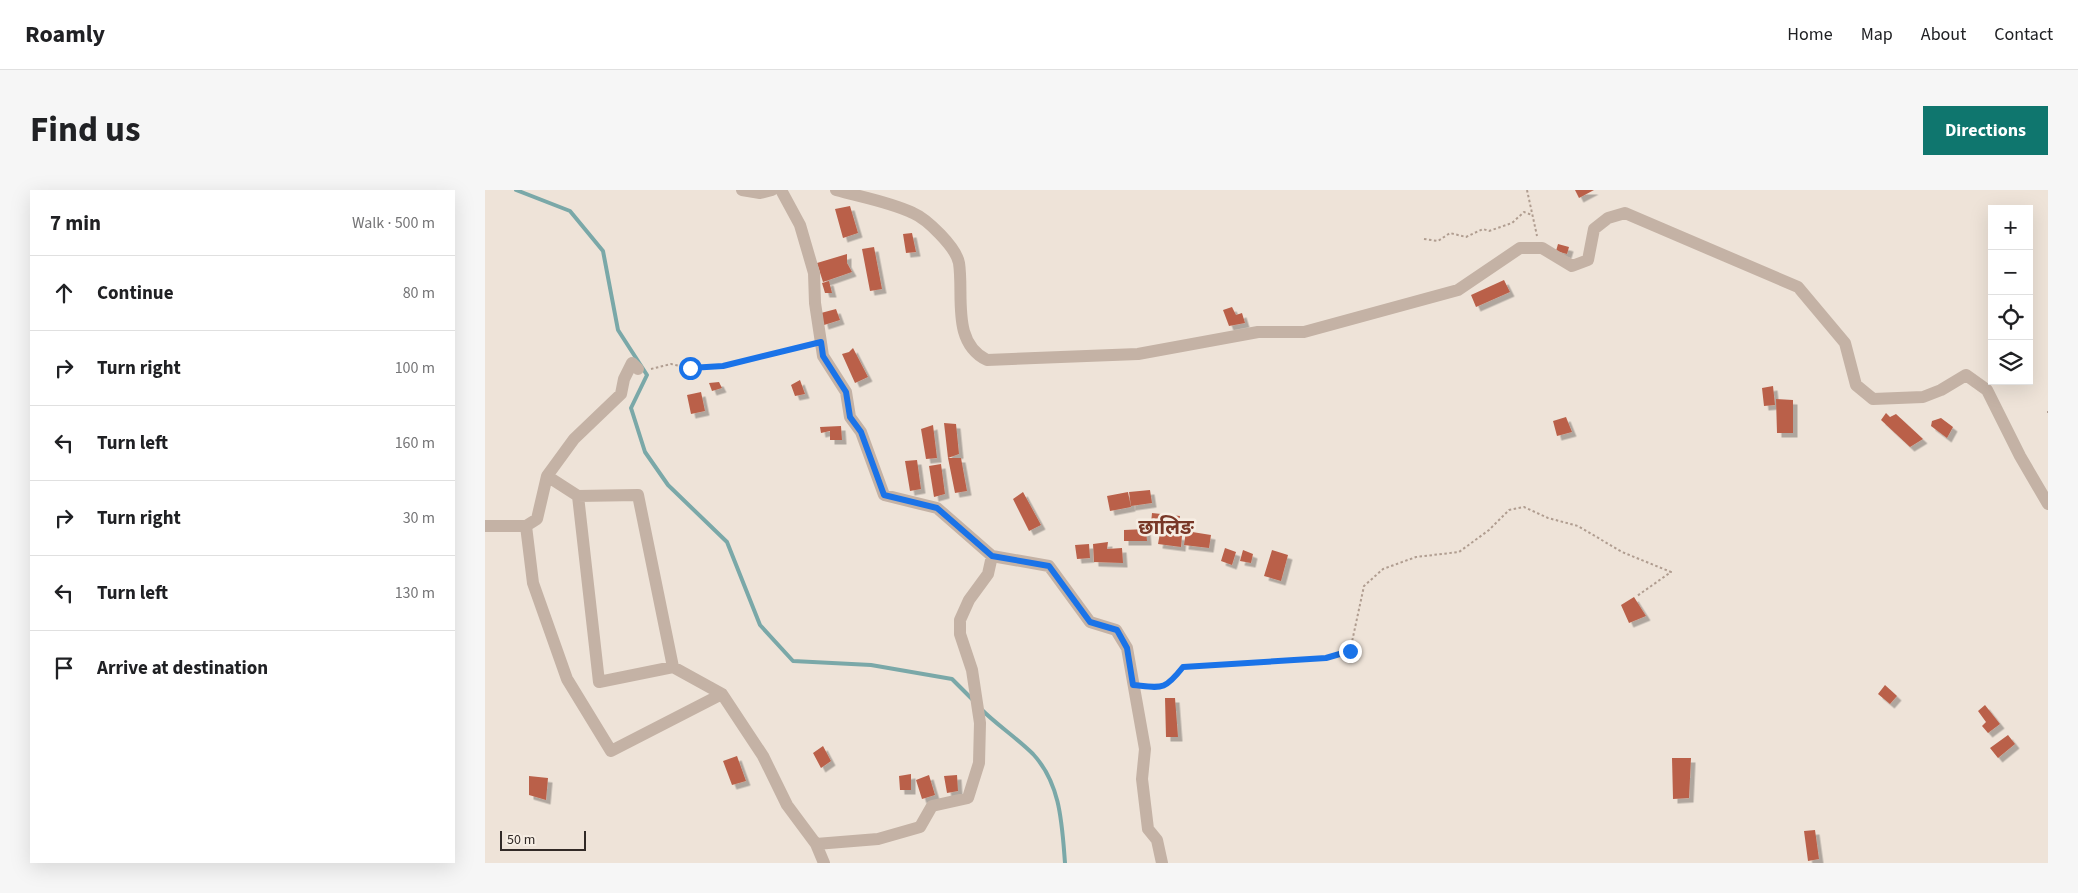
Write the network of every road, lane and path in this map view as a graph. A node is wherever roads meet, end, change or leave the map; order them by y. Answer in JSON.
{"nodes":[{"id":1,"x":742,"y":190,"type":"edge"},
{"id":2,"x":772,"y":190,"type":"edge"},
{"id":3,"x":781,"y":190,"type":"edge"},
{"id":4,"x":836,"y":190,"type":"edge"},
{"id":5,"x":1527,"y":190,"type":"edge"},
{"id":6,"x":1532,"y":215,"type":"junction"},
{"id":7,"x":1424,"y":239,"type":"dead end"},
{"id":8,"x":1536,"y":248,"type":"junction"},
{"id":9,"x":821,"y":342,"type":"junction"},
{"id":10,"x":644,"y":369,"type":"joint"},
{"id":11,"x":547,"y":476,"type":"junction"},
{"id":12,"x":578,"y":496,"type":"junction"},
{"id":13,"x":2048,"y":504,"type":"edge"},
{"id":14,"x":485,"y":526,"type":"edge"},
{"id":15,"x":526,"y":526,"type":"junction"},
{"id":16,"x":992,"y":556,"type":"junction"},
{"id":17,"x":1637,"y":596,"type":"dead end"},
{"id":18,"x":673,"y":667,"type":"junction"},
{"id":19,"x":1133,"y":685,"type":"junction"},
{"id":20,"x":722,"y":694,"type":"junction"},
{"id":21,"x":816,"y":844,"type":"junction"},
{"id":22,"x":824,"y":863,"type":"edge"},
{"id":23,"x":1162,"y":863,"type":"edge"}],
"edges":[{"from":1,"to":2,"type":"street"},
{"from":3,"to":9,"type":"street"},
{"from":4,"to":8,"type":"street"},
{"from":5,"to":6,"type":"path"},
{"from":6,"to":7,"type":"path"},
{"from":6,"to":8,"type":"path"},
{"from":8,"to":13,"type":"street"},
{"from":9,"to":10,"type":"path"},
{"from":9,"to":16,"type":"street"},
{"from":10,"to":11,"type":"street"},
{"from":11,"to":12,"type":"street"},
{"from":11,"to":15,"type":"street"},
{"from":12,"to":18,"type":"street"},
{"from":12,"to":18,"type":"street"},
{"from":14,"to":15,"type":"street"},
{"from":15,"to":20,"type":"street"},
{"from":16,"to":19,"type":"street"},
{"from":16,"to":21,"type":"street"},
{"from":17,"to":19,"type":"path"},
{"from":18,"to":20,"type":"street"},
{"from":19,"to":23,"type":"street"},
{"from":20,"to":21,"type":"street"},
{"from":21,"to":22,"type":"street"}]}
